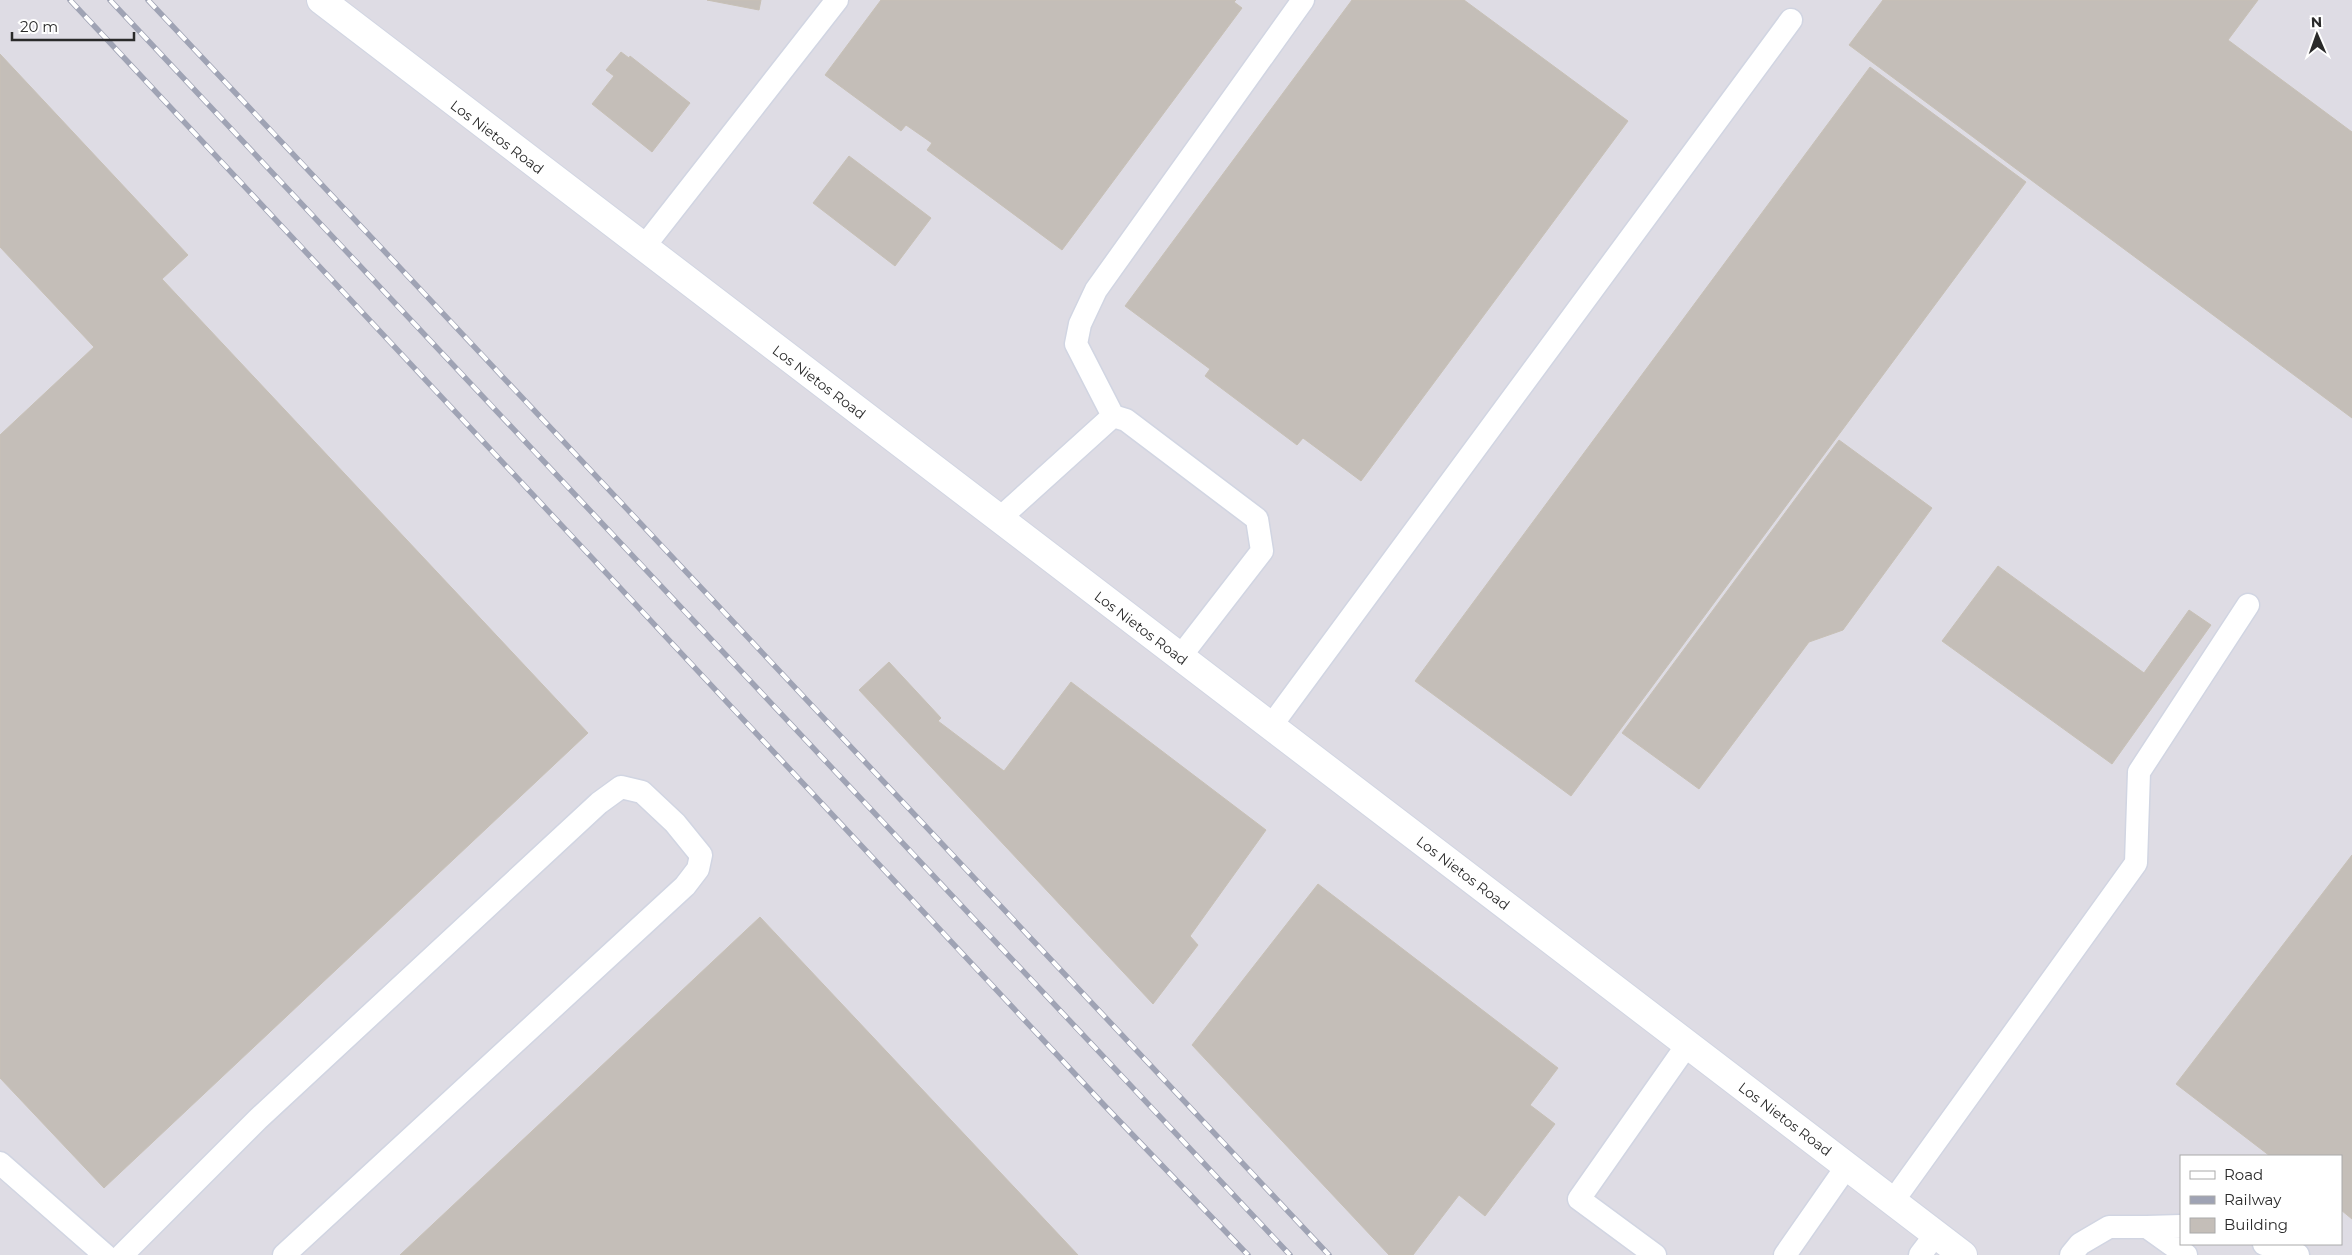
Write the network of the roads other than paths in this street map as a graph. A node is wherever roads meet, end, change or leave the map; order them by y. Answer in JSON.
{"nodes":[{"id":1,"x":320,"y":0,"type":"edge"},
{"id":2,"x":837,"y":0,"type":"edge"},
{"id":3,"x":1303,"y":0,"type":"edge"},
{"id":4,"x":1791,"y":20,"type":"dead end"},
{"id":5,"x":643,"y":248,"type":"junction"},
{"id":6,"x":1113,"y":416,"type":"junction"},
{"id":7,"x":999,"y":519,"type":"junction"},
{"id":8,"x":2248,"y":605,"type":"dead end"},
{"id":9,"x":1180,"y":657,"type":"junction"},
{"id":10,"x":1271,"y":726,"type":"junction"},
{"id":11,"x":1687,"y":1045,"type":"junction"},
{"id":12,"x":0,"y":1163,"type":"edge"},
{"id":13,"x":1846,"y":1166,"type":"junction"},
{"id":14,"x":1892,"y":1201,"type":"junction"},
{"id":15,"x":2180,"y":1226,"type":"edge"},
{"id":16,"x":2147,"y":1227,"type":"junction"},
{"id":17,"x":1928,"y":1245,"type":"edge"},
{"id":18,"x":2267,"y":1245,"type":"edge"},
{"id":19,"x":105,"y":1255,"type":"edge"},
{"id":20,"x":122,"y":1255,"type":"edge"},
{"id":21,"x":284,"y":1255,"type":"edge"},
{"id":22,"x":1655,"y":1255,"type":"edge"},
{"id":23,"x":1786,"y":1255,"type":"edge"},
{"id":24,"x":1963,"y":1255,"type":"edge"},
{"id":25,"x":2071,"y":1255,"type":"edge"},
{"id":26,"x":2186,"y":1255,"type":"edge"},
{"id":27,"x":2298,"y":1255,"type":"edge"}],
"edges":[{"from":1,"to":5,"type":"main road","name":"Los Nietos Road"},
{"from":2,"to":5,"type":"lane"},
{"from":3,"to":6,"type":"lane"},
{"from":4,"to":10,"type":"lane"},
{"from":5,"to":7,"type":"main road","name":"Los Nietos Road"},
{"from":6,"to":7,"type":"lane"},
{"from":6,"to":9,"type":"lane"},
{"from":7,"to":9,"type":"main road","name":"Los Nietos Road"},
{"from":8,"to":14,"type":"lane"},
{"from":9,"to":10,"type":"main road","name":"Los Nietos Road"},
{"from":10,"to":11,"type":"main road","name":"Los Nietos Road"},
{"from":11,"to":13,"type":"main road","name":"Los Nietos Road"},
{"from":11,"to":22,"type":"lane"},
{"from":12,"to":19,"type":"lane"},
{"from":13,"to":14,"type":"main road","name":"Los Nietos Road"},
{"from":13,"to":23,"type":"lane"},
{"from":14,"to":17,"type":"main road","name":"Los Nietos Road"},
{"from":15,"to":16,"type":"lane"},
{"from":16,"to":25,"type":"lane"},
{"from":16,"to":26,"type":"lane"},
{"from":17,"to":24,"type":"main road","name":"Los Nietos Road"},
{"from":18,"to":27,"type":"lane"},
{"from":20,"to":21,"type":"lane"}]}
